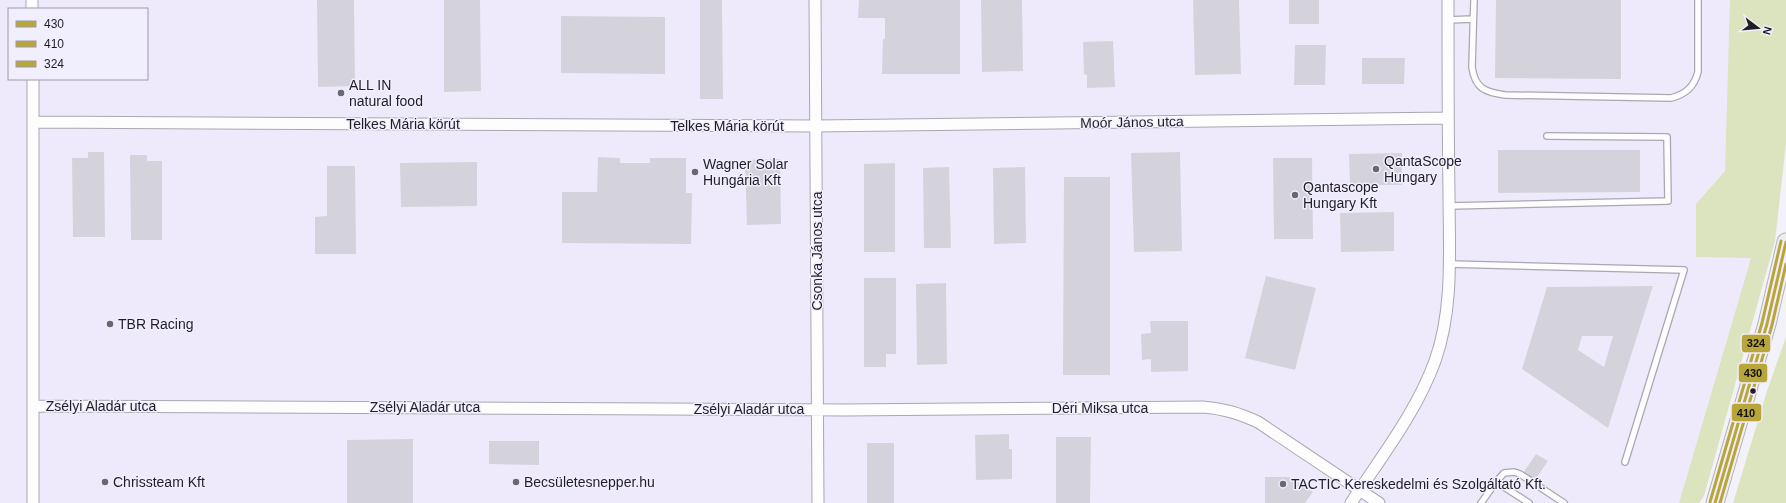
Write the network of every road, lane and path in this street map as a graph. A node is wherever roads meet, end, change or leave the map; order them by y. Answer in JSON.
{"nodes":[{"id":1,"x":815,"y":0,"type":"edge"},
{"id":2,"x":1448,"y":0,"type":"edge"},
{"id":3,"x":1474,"y":0,"type":"edge"},
{"id":4,"x":1698,"y":0,"type":"edge"},
{"id":5,"x":1473,"y":19,"type":"junction"},
{"id":6,"x":1448,"y":20,"type":"junction"},
{"id":7,"x":33,"y":80,"type":"edge"},
{"id":8,"x":1448,"y":118,"type":"junction"},
{"id":9,"x":33,"y":122,"type":"junction"},
{"id":10,"x":816,"y":126,"type":"junction"},
{"id":11,"x":1547,"y":136,"type":"dead end"},
{"id":12,"x":1449,"y":206,"type":"junction"},
{"id":13,"x":1786,"y":242,"type":"edge"},
{"id":14,"x":1449,"y":264,"type":"junction"},
{"id":15,"x":33,"y":406,"type":"junction"},
{"id":16,"x":818,"y":409,"type":"junction"},
{"id":17,"x":1625,"y":462,"type":"dead end"},
{"id":18,"x":1496,"y":482,"type":"junction"},
{"id":19,"x":1360,"y":489,"type":"junction"},
{"id":20,"x":1714,"y":501,"type":"edge"},
{"id":21,"x":33,"y":503,"type":"edge"},
{"id":22,"x":818,"y":503,"type":"edge"},
{"id":23,"x":1350,"y":503,"type":"edge"},
{"id":24,"x":1379,"y":503,"type":"edge"},
{"id":25,"x":1481,"y":503,"type":"edge"},
{"id":26,"x":1529,"y":503,"type":"edge"},
{"id":27,"x":1564,"y":503,"type":"edge"}],
"edges":[{"from":1,"to":10,"type":"street","name":"Csonka János utca"},
{"from":2,"to":6,"type":"street"},
{"from":3,"to":5,"type":"lane"},
{"from":4,"to":5,"type":"lane"},
{"from":5,"to":6,"type":"lane"},
{"from":6,"to":8,"type":"street"},
{"from":7,"to":9,"type":"street"},
{"from":8,"to":10,"type":"street","name":"Moór János utca"},
{"from":8,"to":12,"type":"street"},
{"from":9,"to":10,"type":"street","name":"Telkes Mária körút"},
{"from":9,"to":15,"type":"street"},
{"from":10,"to":16,"type":"street","name":"Csonka János utca"},
{"from":11,"to":12,"type":"lane"},
{"from":12,"to":14,"type":"street"},
{"from":13,"to":20,"type":"main road"},
{"from":14,"to":17,"type":"lane"},
{"from":14,"to":19,"type":"street"},
{"from":15,"to":16,"type":"street","name":"Zsélyi Aladár utca"},
{"from":15,"to":21,"type":"street"},
{"from":16,"to":19,"type":"street","name":"Déri Miksa utca"},
{"from":16,"to":22,"type":"street","name":"Csonka János utca"},
{"from":18,"to":25,"type":"lane"},
{"from":18,"to":26,"type":"lane"},
{"from":18,"to":27,"type":"lane"},
{"from":19,"to":23,"type":"street"},
{"from":19,"to":24,"type":"street","name":"Déri Miksa utca"}]}
